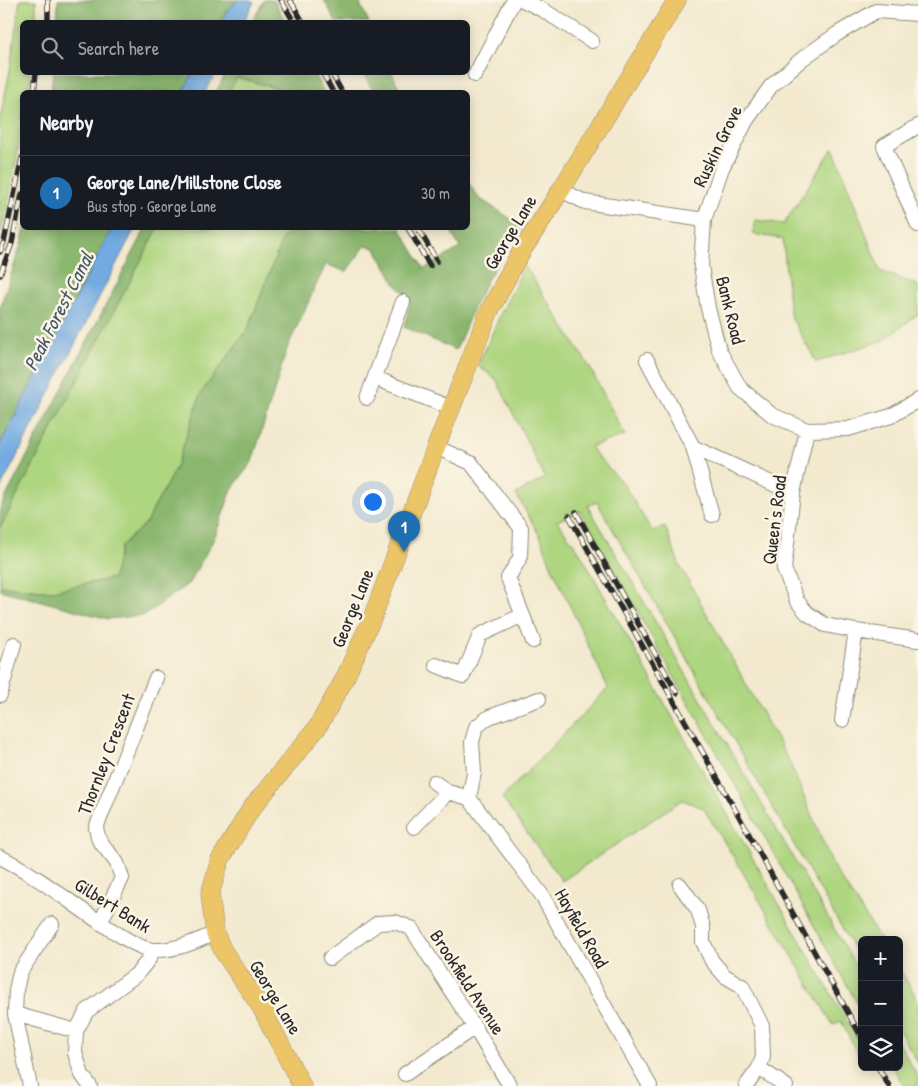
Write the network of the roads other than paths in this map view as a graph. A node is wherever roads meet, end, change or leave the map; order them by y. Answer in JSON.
{"nodes":[{"id":1,"x":514,"y":0,"type":"edge"},
{"id":2,"x":523,"y":0,"type":"edge"},
{"id":3,"x":677,"y":0,"type":"edge"},
{"id":4,"x":875,"y":5,"type":"edge"},
{"id":5,"x":918,"y":14,"type":"edge"},
{"id":6,"x":592,"y":41,"type":"dead end"},
{"id":7,"x":475,"y":75,"type":"dead end"},
{"id":8,"x":918,"y":126,"type":"edge"},
{"id":9,"x":561,"y":190,"type":"junction"},
{"id":10,"x":704,"y":220,"type":"junction"},
{"id":11,"x":918,"y":224,"type":"edge"},
{"id":12,"x":403,"y":302,"type":"dead end"},
{"id":13,"x":647,"y":360,"type":"dead end"},
{"id":14,"x":375,"y":378,"type":"junction"},
{"id":15,"x":367,"y":398,"type":"dead end"},
{"id":16,"x":918,"y":400,"type":"edge"},
{"id":17,"x":452,"y":408,"type":"junction"},
{"id":18,"x":807,"y":430,"type":"junction"},
{"id":19,"x":693,"y":446,"type":"junction"},
{"id":20,"x":436,"y":447,"type":"junction"},
{"id":21,"x":793,"y":493,"type":"junction"},
{"id":22,"x":712,"y":515,"type":"dead end"},
{"id":23,"x":523,"y":614,"type":"junction"},
{"id":24,"x":856,"y":631,"type":"junction"},
{"id":25,"x":918,"y":640,"type":"edge"},
{"id":26,"x":533,"y":641,"type":"dead end"},
{"id":27,"x":14,"y":644,"type":"dead end"},
{"id":28,"x":436,"y":665,"type":"dead end"},
{"id":29,"x":156,"y":678,"type":"dead end"},
{"id":30,"x":0,"y":695,"type":"edge"},
{"id":31,"x":539,"y":699,"type":"dead end"},
{"id":32,"x":842,"y":720,"type":"dead end"},
{"id":33,"x":434,"y":782,"type":"dead end"},
{"id":34,"x":448,"y":792,"type":"junction"},
{"id":35,"x":469,"y":798,"type":"junction"},
{"id":36,"x":414,"y":827,"type":"dead end"},
{"id":37,"x":0,"y":856,"type":"edge"},
{"id":38,"x":680,"y":885,"type":"dead end"},
{"id":39,"x":100,"y":923,"type":"junction"},
{"id":40,"x":52,"y":924,"type":"dead end"},
{"id":41,"x":215,"y":933,"type":"junction"},
{"id":42,"x":151,"y":950,"type":"junction"},
{"id":43,"x":330,"y":958,"type":"dead end"},
{"id":44,"x":15,"y":1014,"type":"junction"},
{"id":45,"x":475,"y":1027,"type":"junction"},
{"id":46,"x":76,"y":1030,"type":"junction"},
{"id":47,"x":759,"y":1068,"type":"junction"},
{"id":48,"x":405,"y":1074,"type":"dead end"},
{"id":49,"x":30,"y":1086,"type":"edge"},
{"id":50,"x":90,"y":1086,"type":"edge"},
{"id":51,"x":302,"y":1086,"type":"edge"},
{"id":52,"x":510,"y":1086,"type":"edge"},
{"id":53,"x":650,"y":1086,"type":"edge"},
{"id":54,"x":746,"y":1086,"type":"edge"},
{"id":55,"x":786,"y":1086,"type":"edge"}],
"edges":[{"from":1,"to":7,"type":"street"},
{"from":2,"to":6,"type":"street"},
{"from":3,"to":9,"type":"main road","name":"George Lane"},
{"from":4,"to":5,"type":"street","name":"Ruskin Grove"},
{"from":4,"to":10,"type":"street","name":"Ruskin Grove"},
{"from":8,"to":11,"type":"street"},
{"from":9,"to":10,"type":"street"},
{"from":9,"to":17,"type":"main road","name":"George Lane"},
{"from":10,"to":18,"type":"street","name":"Bank Road"},
{"from":12,"to":14,"type":"street"},
{"from":13,"to":19,"type":"street"},
{"from":14,"to":15,"type":"street"},
{"from":14,"to":17,"type":"street"},
{"from":16,"to":18,"type":"street","name":"Bank Road"},
{"from":17,"to":20,"type":"main road","name":"George Lane"},
{"from":18,"to":21,"type":"street","name":"Queen's Road"},
{"from":19,"to":21,"type":"street"},
{"from":19,"to":22,"type":"street"},
{"from":20,"to":23,"type":"street"},
{"from":20,"to":41,"type":"main road","name":"George Lane"},
{"from":21,"to":24,"type":"street","name":"Queen's Road"},
{"from":23,"to":26,"type":"street"},
{"from":23,"to":28,"type":"street"},
{"from":24,"to":25,"type":"street","name":"Queen's Road"},
{"from":24,"to":32,"type":"street"},
{"from":27,"to":30,"type":"street"},
{"from":29,"to":39,"type":"street","name":"Thornley Crescent"},
{"from":31,"to":35,"type":"street"},
{"from":33,"to":34,"type":"street"},
{"from":34,"to":35,"type":"street"},
{"from":34,"to":36,"type":"street"},
{"from":35,"to":53,"type":"street","name":"Hayfield Road"},
{"from":37,"to":39,"type":"street","name":"Gilbert Bank"},
{"from":38,"to":47,"type":"street"},
{"from":39,"to":42,"type":"street","name":"Gilbert Bank"},
{"from":40,"to":44,"type":"street"},
{"from":41,"to":42,"type":"street","name":"Gilbert Bank"},
{"from":41,"to":51,"type":"main road","name":"George Lane"},
{"from":42,"to":46,"type":"street"},
{"from":43,"to":45,"type":"street","name":"Brookfield Avenue"},
{"from":44,"to":46,"type":"street"},
{"from":44,"to":49,"type":"street"},
{"from":45,"to":48,"type":"street"},
{"from":45,"to":52,"type":"street","name":"Brookfield Avenue"},
{"from":46,"to":50,"type":"street"},
{"from":47,"to":54,"type":"street"},
{"from":47,"to":55,"type":"street"}]}
